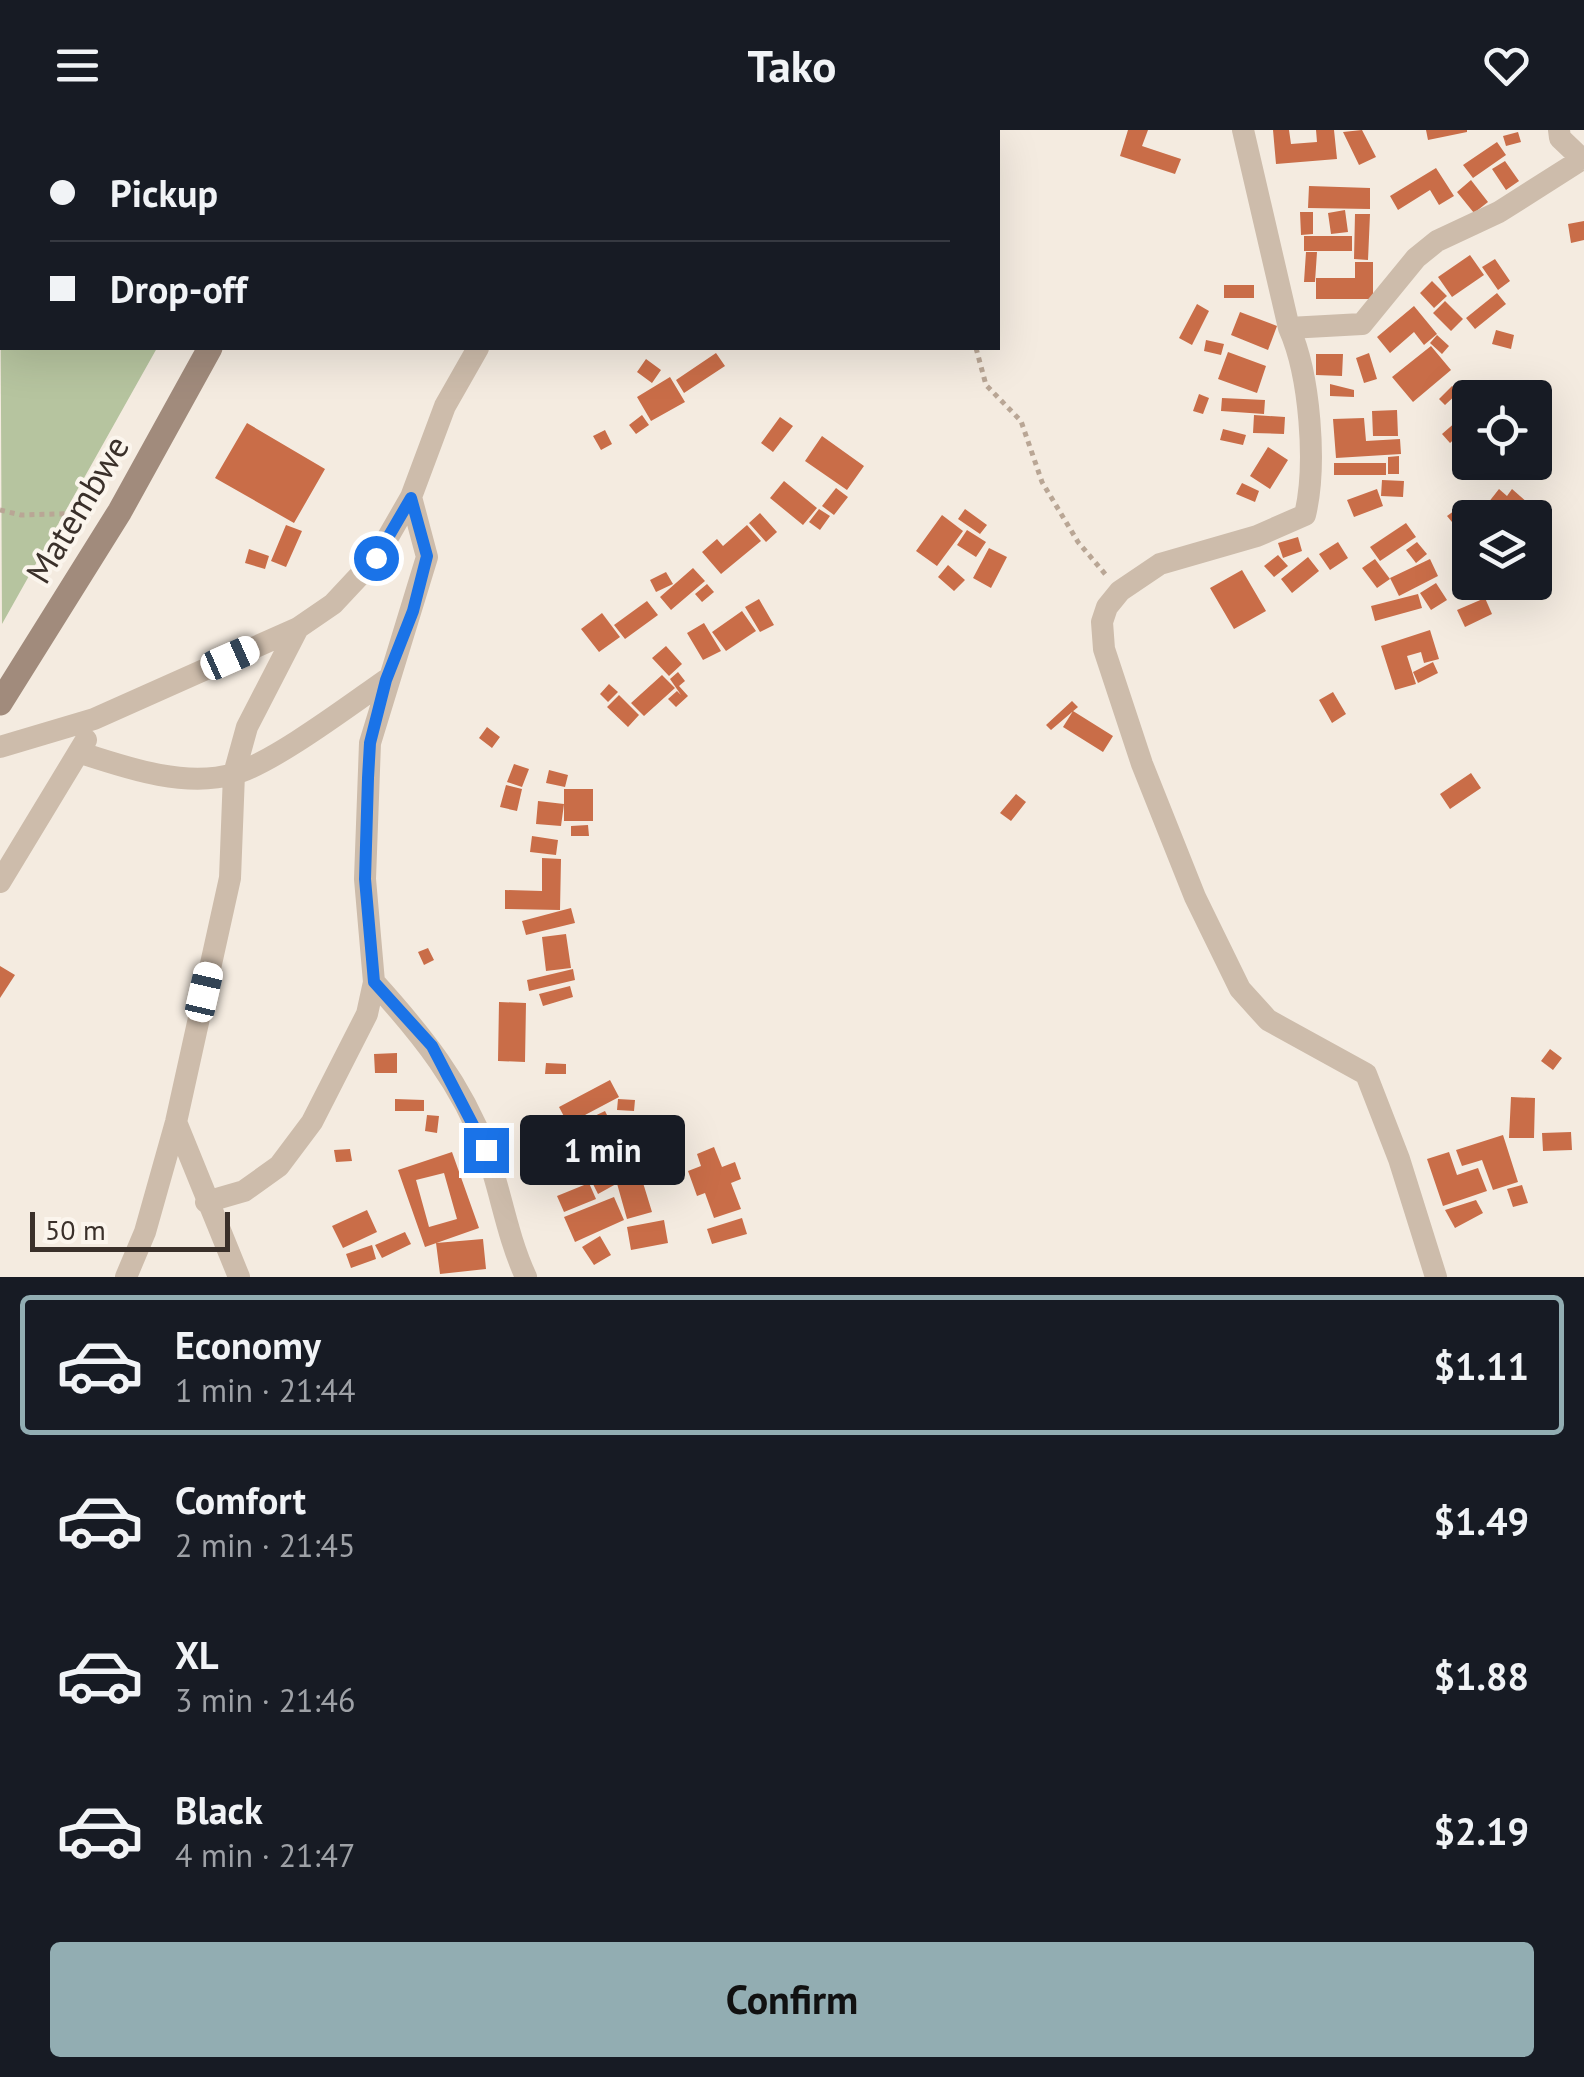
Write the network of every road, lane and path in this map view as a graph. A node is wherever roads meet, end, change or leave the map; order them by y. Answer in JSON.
{"nodes":[{"id":1,"x":1243,"y":130,"type":"edge"},
{"id":2,"x":1559,"y":130,"type":"edge"},
{"id":3,"x":1583,"y":158,"type":"edge"},
{"id":4,"x":1289,"y":328,"type":"junction"},
{"id":5,"x":209,"y":350,"type":"edge"},
{"id":6,"x":477,"y":350,"type":"edge"},
{"id":7,"x":977,"y":350,"type":"edge"},
{"id":8,"x":411,"y":498,"type":"junction"},
{"id":9,"x":0,"y":510,"type":"edge"},
{"id":10,"x":120,"y":511,"type":"junction"},
{"id":11,"x":1120,"y":592,"type":"junction"},
{"id":12,"x":298,"y":628,"type":"junction"},
{"id":13,"x":386,"y":680,"type":"junction"},
{"id":14,"x":0,"y":703,"type":"edge"},
{"id":15,"x":94,"y":718,"type":"junction"},
{"id":16,"x":0,"y":747,"type":"edge"},
{"id":17,"x":81,"y":754,"type":"junction"},
{"id":18,"x":234,"y":774,"type":"junction"},
{"id":19,"x":0,"y":882,"type":"edge"},
{"id":20,"x":374,"y":982,"type":"junction"},
{"id":21,"x":176,"y":1122,"type":"junction"},
{"id":22,"x":206,"y":1202,"type":"junction"},
{"id":23,"x":126,"y":1277,"type":"edge"},
{"id":24,"x":239,"y":1277,"type":"edge"},
{"id":25,"x":526,"y":1277,"type":"edge"},
{"id":26,"x":1436,"y":1277,"type":"edge"}],
"edges":[{"from":1,"to":4,"type":"street"},
{"from":2,"to":3,"type":"street"},
{"from":3,"to":4,"type":"street"},
{"from":4,"to":11,"type":"street"},
{"from":5,"to":10,"type":"main road","name":"Matembwe"},
{"from":6,"to":8,"type":"street"},
{"from":7,"to":11,"type":"path"},
{"from":8,"to":12,"type":"street"},
{"from":8,"to":13,"type":"street"},
{"from":9,"to":10,"type":"path"},
{"from":10,"to":14,"type":"main road","name":"Matembwe"},
{"from":11,"to":26,"type":"street"},
{"from":12,"to":15,"type":"street"},
{"from":12,"to":18,"type":"street"},
{"from":13,"to":18,"type":"street"},
{"from":13,"to":20,"type":"street"},
{"from":15,"to":16,"type":"street"},
{"from":15,"to":17,"type":"street"},
{"from":17,"to":18,"type":"street"},
{"from":17,"to":19,"type":"street"},
{"from":18,"to":21,"type":"street"},
{"from":20,"to":22,"type":"street"},
{"from":20,"to":25,"type":"street"},
{"from":21,"to":22,"type":"street"},
{"from":21,"to":23,"type":"street"},
{"from":22,"to":24,"type":"street"}]}
